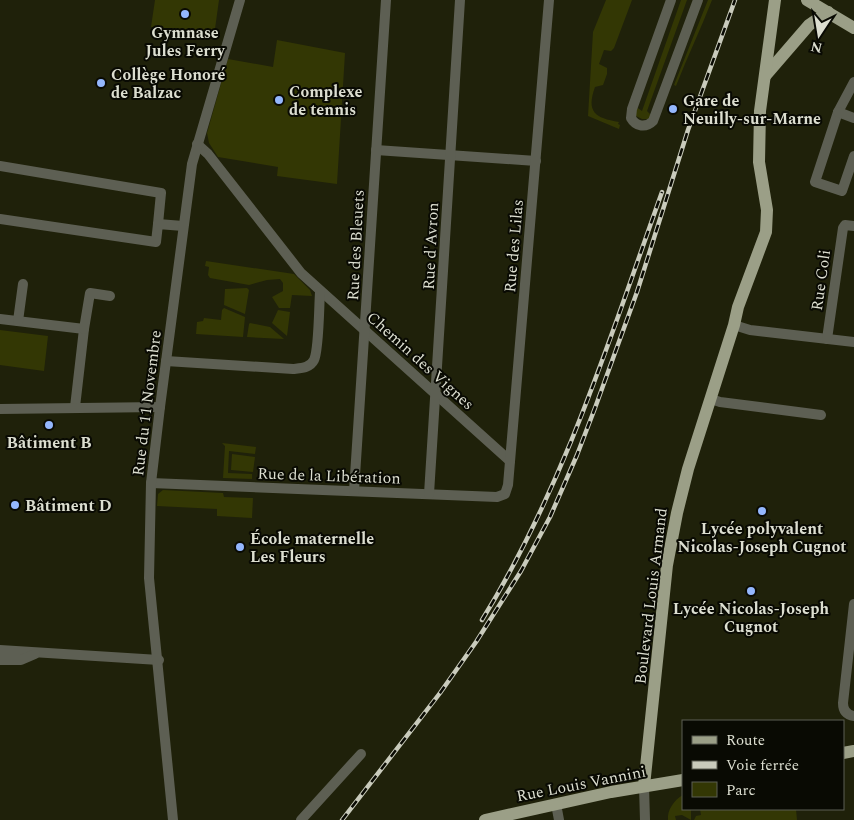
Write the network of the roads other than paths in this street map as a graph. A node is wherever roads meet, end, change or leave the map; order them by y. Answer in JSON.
{"nodes":[{"id":1,"x":240,"y":0,"type":"edge"},
{"id":2,"x":386,"y":0,"type":"edge"},
{"id":3,"x":460,"y":0,"type":"edge"},
{"id":4,"x":549,"y":0,"type":"edge"},
{"id":5,"x":671,"y":0,"type":"edge"},
{"id":6,"x":698,"y":0,"type":"edge"},
{"id":7,"x":775,"y":0,"type":"edge"},
{"id":8,"x":808,"y":1,"type":"edge"},
{"id":9,"x":828,"y":12,"type":"junction"},
{"id":10,"x":809,"y":25,"type":"junction"},
{"id":11,"x":854,"y":28,"type":"edge"},
{"id":12,"x":765,"y":76,"type":"junction"},
{"id":13,"x":854,"y":82,"type":"edge"},
{"id":14,"x":838,"y":112,"type":"junction"},
{"id":15,"x":854,"y":118,"type":"edge"},
{"id":16,"x":197,"y":144,"type":"junction"},
{"id":17,"x":376,"y":150,"type":"junction"},
{"id":18,"x":450,"y":155,"type":"junction"},
{"id":19,"x":854,"y":156,"type":"edge"},
{"id":20,"x":536,"y":162,"type":"junction"},
{"id":21,"x":0,"y":166,"type":"edge"},
{"id":22,"x":0,"y":219,"type":"edge"},
{"id":23,"x":158,"y":224,"type":"junction"},
{"id":24,"x":849,"y":225,"type":"edge"},
{"id":25,"x":183,"y":226,"type":"junction"},
{"id":26,"x":23,"y":284,"type":"dead end"},
{"id":27,"x":320,"y":292,"type":"junction"},
{"id":28,"x":110,"y":296,"type":"dead end"},
{"id":29,"x":0,"y":319,"type":"edge"},
{"id":30,"x":18,"y":321,"type":"junction"},
{"id":31,"x":734,"y":325,"type":"junction"},
{"id":32,"x":84,"y":329,"type":"junction"},
{"id":33,"x":365,"y":330,"type":"junction"},
{"id":34,"x":827,"y":339,"type":"junction"},
{"id":35,"x":854,"y":342,"type":"edge"},
{"id":36,"x":166,"y":360,"type":"junction"},
{"id":37,"x":436,"y":394,"type":"junction"},
{"id":38,"x":711,"y":399,"type":"junction"},
{"id":39,"x":75,"y":407,"type":"junction"},
{"id":40,"x":160,"y":407,"type":"junction"},
{"id":41,"x":0,"y":409,"type":"edge"},
{"id":42,"x":821,"y":415,"type":"dead end"},
{"id":43,"x":510,"y":461,"type":"junction"},
{"id":44,"x":152,"y":483,"type":"junction"},
{"id":45,"x":354,"y":491,"type":"junction"},
{"id":46,"x":429,"y":494,"type":"junction"},
{"id":47,"x":504,"y":494,"type":"joint"},
{"id":48,"x":854,"y":604,"type":"edge"},
{"id":49,"x":852,"y":638,"type":"edge"},
{"id":50,"x":0,"y":650,"type":"edge"},
{"id":51,"x":38,"y":652,"type":"junction"},
{"id":52,"x":0,"y":660,"type":"edge"},
{"id":53,"x":158,"y":660,"type":"junction"},
{"id":54,"x":854,"y":716,"type":"edge"},
{"id":55,"x":361,"y":754,"type":"dead end"},
{"id":56,"x":682,"y":780,"type":"edge"},
{"id":57,"x":644,"y":786,"type":"junction"},
{"id":58,"x":556,"y":804,"type":"junction"},
{"id":59,"x":530,"y":815,"type":"edge"},
{"id":60,"x":172,"y":819,"type":"edge"},
{"id":61,"x":301,"y":820,"type":"edge"},
{"id":62,"x":485,"y":820,"type":"edge"},
{"id":63,"x":559,"y":820,"type":"edge"},
{"id":64,"x":645,"y":820,"type":"edge"}],
"edges":[{"from":1,"to":16,"type":"street","name":"Rue du 11 Novembre"},
{"from":2,"to":17,"type":"street","name":"Rue des Bleuets"},
{"from":3,"to":18,"type":"street","name":"Rue d'Avron"},
{"from":4,"to":20,"type":"street","name":"Rue des Lilas"},
{"from":5,"to":6,"type":"street"},
{"from":7,"to":12,"type":"main road","name":"Boulevard Louis Armand"},
{"from":8,"to":9,"type":"main road"},
{"from":8,"to":10,"type":"main road"},
{"from":9,"to":10,"type":"main road"},
{"from":9,"to":11,"type":"main road"},
{"from":10,"to":12,"type":"main road"},
{"from":12,"to":31,"type":"main road","name":"Boulevard Louis Armand"},
{"from":13,"to":14,"type":"street"},
{"from":14,"to":15,"type":"street"},
{"from":14,"to":19,"type":"street"},
{"from":16,"to":25,"type":"street","name":"Rue du 11 Novembre"},
{"from":16,"to":27,"type":"street","name":"Chemin des Vignes"},
{"from":17,"to":18,"type":"street"},
{"from":17,"to":33,"type":"street","name":"Rue des Bleuets"},
{"from":18,"to":20,"type":"street"},
{"from":18,"to":37,"type":"street","name":"Rue d'Avron"},
{"from":20,"to":43,"type":"street","name":"Rue des Lilas"},
{"from":21,"to":23,"type":"street"},
{"from":22,"to":23,"type":"street"},
{"from":23,"to":25,"type":"street"},
{"from":24,"to":34,"type":"street","name":"Rue Coli"},
{"from":25,"to":36,"type":"street","name":"Rue du 11 Novembre"},
{"from":26,"to":30,"type":"street"},
{"from":27,"to":33,"type":"street","name":"Chemin des Vignes"},
{"from":27,"to":36,"type":"street"},
{"from":28,"to":32,"type":"street"},
{"from":29,"to":30,"type":"street"},
{"from":30,"to":32,"type":"street"},
{"from":31,"to":34,"type":"street"},
{"from":31,"to":38,"type":"main road","name":"Boulevard Louis Armand"},
{"from":32,"to":39,"type":"street"},
{"from":33,"to":37,"type":"street","name":"Chemin des Vignes"},
{"from":33,"to":45,"type":"street","name":"Rue des Bleuets"},
{"from":34,"to":35,"type":"street"},
{"from":36,"to":40,"type":"street","name":"Rue du 11 Novembre"},
{"from":37,"to":43,"type":"street","name":"Chemin des Vignes"},
{"from":37,"to":46,"type":"street","name":"Rue d'Avron"},
{"from":38,"to":42,"type":"street"},
{"from":38,"to":57,"type":"main road","name":"Boulevard Louis Armand"},
{"from":39,"to":40,"type":"street"},
{"from":39,"to":41,"type":"street"},
{"from":40,"to":44,"type":"street","name":"Rue du 11 Novembre"},
{"from":43,"to":47,"type":"street","name":"Rue des Lilas"},
{"from":44,"to":45,"type":"street","name":"Rue de la Libération"},
{"from":44,"to":53,"type":"street","name":"Rue du 11 Novembre"},
{"from":45,"to":46,"type":"street","name":"Rue de la Libération"},
{"from":46,"to":47,"type":"street","name":"Rue de la Libération"},
{"from":48,"to":49,"type":"street"},
{"from":49,"to":54,"type":"street"},
{"from":50,"to":51,"type":"street"},
{"from":51,"to":52,"type":"street"},
{"from":51,"to":53,"type":"street"},
{"from":53,"to":60,"type":"street","name":"Rue du 11 Novembre"},
{"from":55,"to":61,"type":"street"},
{"from":56,"to":57,"type":"main road","name":"Rue Louis Vannini"},
{"from":57,"to":58,"type":"main road","name":"Rue Louis Vannini"},
{"from":57,"to":64,"type":"street","name":"Boulevard Louis Armand"},
{"from":58,"to":59,"type":"main road","name":"Rue Louis Vannini"},
{"from":58,"to":63,"type":"street"},
{"from":59,"to":62,"type":"main road","name":"Rue Louis Vannini"}]}
